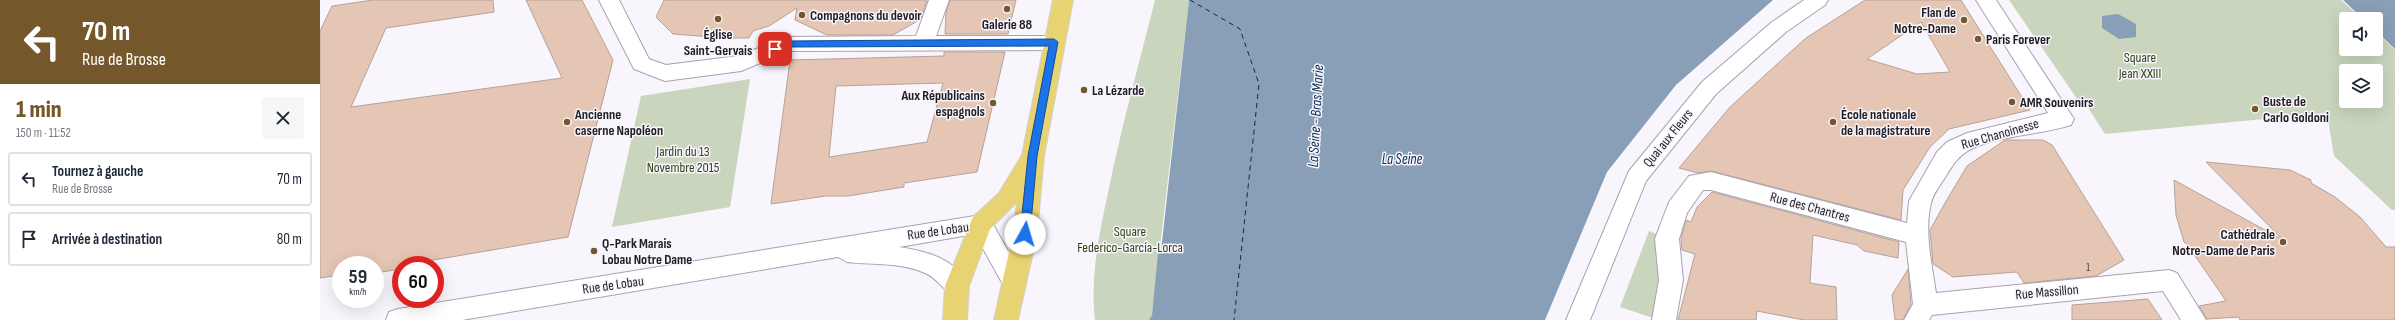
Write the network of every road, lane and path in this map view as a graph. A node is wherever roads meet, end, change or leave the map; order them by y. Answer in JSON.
{"nodes":[{"id":1,"x":609,"y":0,"type":"edge"},
{"id":2,"x":939,"y":0,"type":"edge"},
{"id":3,"x":1063,"y":0,"type":"edge"},
{"id":4,"x":1818,"y":0,"type":"edge"},
{"id":5,"x":1986,"y":0,"type":"edge"},
{"id":6,"x":924,"y":42,"type":"junction"},
{"id":7,"x":1054,"y":42,"type":"junction"},
{"id":8,"x":1033,"y":156,"type":"junction"},
{"id":9,"x":981,"y":224,"type":"junction"},
{"id":10,"x":1917,"y":235,"type":"junction"},
{"id":11,"x":828,"y":249,"type":"junction"},
{"id":12,"x":1014,"y":282,"type":"junction"},
{"id":13,"x":957,"y":286,"type":"junction"},
{"id":14,"x":1921,"y":312,"type":"edge"},
{"id":15,"x":398,"y":320,"type":"edge"},
{"id":16,"x":955,"y":320,"type":"edge"},
{"id":17,"x":1006,"y":320,"type":"edge"},
{"id":18,"x":1578,"y":320,"type":"edge"},
{"id":19,"x":1664,"y":320,"type":"edge"},
{"id":20,"x":2194,"y":320,"type":"edge"}],
"edges":[{"from":1,"to":6,"type":"street"},
{"from":2,"to":6,"type":"street"},
{"from":3,"to":7,"type":"main road"},
{"from":4,"to":18,"type":"street","name":"Quai aux Fleurs"},
{"from":5,"to":10,"type":"street","name":"Rue Chanoinesse"},
{"from":6,"to":7,"type":"street"},
{"from":7,"to":8,"type":"main road"},
{"from":8,"to":9,"type":"main road"},
{"from":8,"to":12,"type":"main road"},
{"from":9,"to":11,"type":"street","name":"Rue de Lobau"},
{"from":9,"to":12,"type":"street","name":"Rue de Lobau"},
{"from":9,"to":13,"type":"main road"},
{"from":10,"to":14,"type":"street","name":"Rue Chanoinesse"},
{"from":10,"to":19,"type":"street","name":"Rue des Chantres"},
{"from":11,"to":13,"type":"street","name":"Rue de Lobau"},
{"from":11,"to":15,"type":"street","name":"Rue de Lobau"},
{"from":12,"to":17,"type":"main road"},
{"from":13,"to":16,"type":"main road"},
{"from":14,"to":20,"type":"street","name":"Rue Massillon"}]}
